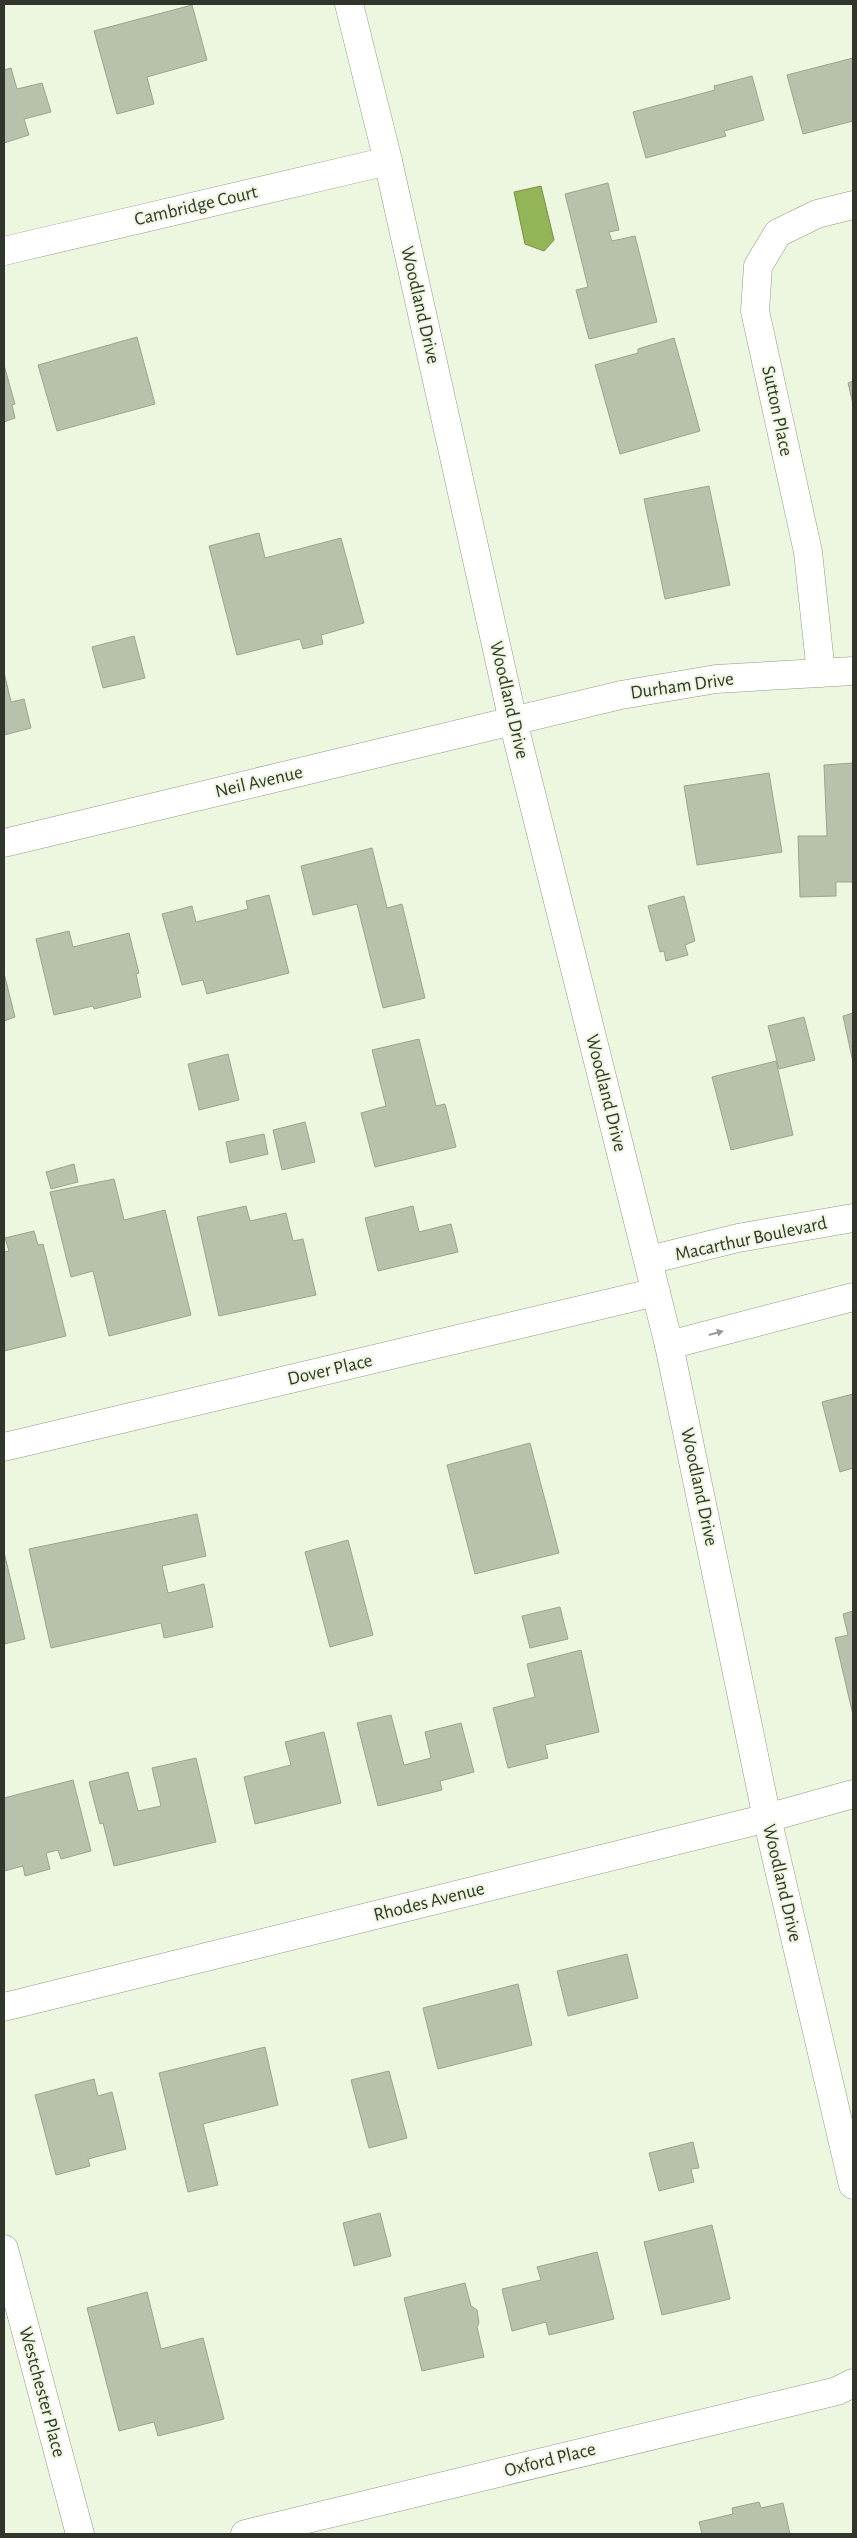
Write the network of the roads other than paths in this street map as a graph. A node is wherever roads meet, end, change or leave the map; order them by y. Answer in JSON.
{"nodes":[{"id":1,"x":349,"y":4,"type":"edge"},
{"id":2,"x":388,"y":161,"type":"junction"},
{"id":3,"x":853,"y":205,"type":"edge"},
{"id":4,"x":4,"y":251,"type":"edge"},
{"id":5,"x":853,"y":671,"type":"edge"},
{"id":6,"x":821,"y":673,"type":"junction"},
{"id":7,"x":513,"y":721,"type":"junction"},
{"id":8,"x":4,"y":843,"type":"edge"},
{"id":9,"x":853,"y":1218,"type":"edge"},
{"id":10,"x":649,"y":1260,"type":"junction"},
{"id":11,"x":656,"y":1292,"type":"junction"},
{"id":12,"x":853,"y":1297,"type":"edge"},
{"id":13,"x":669,"y":1345,"type":"junction"},
{"id":14,"x":4,"y":1447,"type":"edge"},
{"id":15,"x":853,"y":1794,"type":"edge"},
{"id":16,"x":767,"y":1818,"type":"junction"},
{"id":17,"x":4,"y":2007,"type":"edge"},
{"id":18,"x":853,"y":2185,"type":"edge"},
{"id":19,"x":4,"y":2249,"type":"edge"},
{"id":20,"x":853,"y":2383,"type":"edge"},
{"id":21,"x":80,"y":2534,"type":"edge"},
{"id":22,"x":245,"y":2534,"type":"edge"}],
"edges":[{"from":1,"to":2,"type":"street","name":"Woodland Drive"},
{"from":2,"to":4,"type":"street","name":"Cambridge Court"},
{"from":2,"to":7,"type":"street","name":"Woodland Drive"},
{"from":3,"to":6,"type":"street","name":"Sutton Place"},
{"from":5,"to":6,"type":"street","name":"Durham Drive"},
{"from":6,"to":7,"type":"street","name":"Durham Drive"},
{"from":7,"to":8,"type":"street","name":"Neil Avenue"},
{"from":7,"to":10,"type":"street","name":"Woodland Drive"},
{"from":9,"to":10,"type":"street","name":"Macarthur Boulevard"},
{"from":10,"to":11,"type":"street","name":"Woodland Drive"},
{"from":11,"to":13,"type":"street","name":"Woodland Drive"},
{"from":11,"to":14,"type":"street","name":"Dover Place"},
{"from":13,"to":12,"type":"street","one_way":true},
{"from":13,"to":16,"type":"street","name":"Woodland Drive"},
{"from":15,"to":16,"type":"street","name":"Rhodes Avenue"},
{"from":16,"to":17,"type":"street","name":"Rhodes Avenue"},
{"from":16,"to":18,"type":"street","name":"Woodland Drive"},
{"from":19,"to":21,"type":"street","name":"Westchester Place"},
{"from":20,"to":22,"type":"street","name":"Oxford Place"}]}
